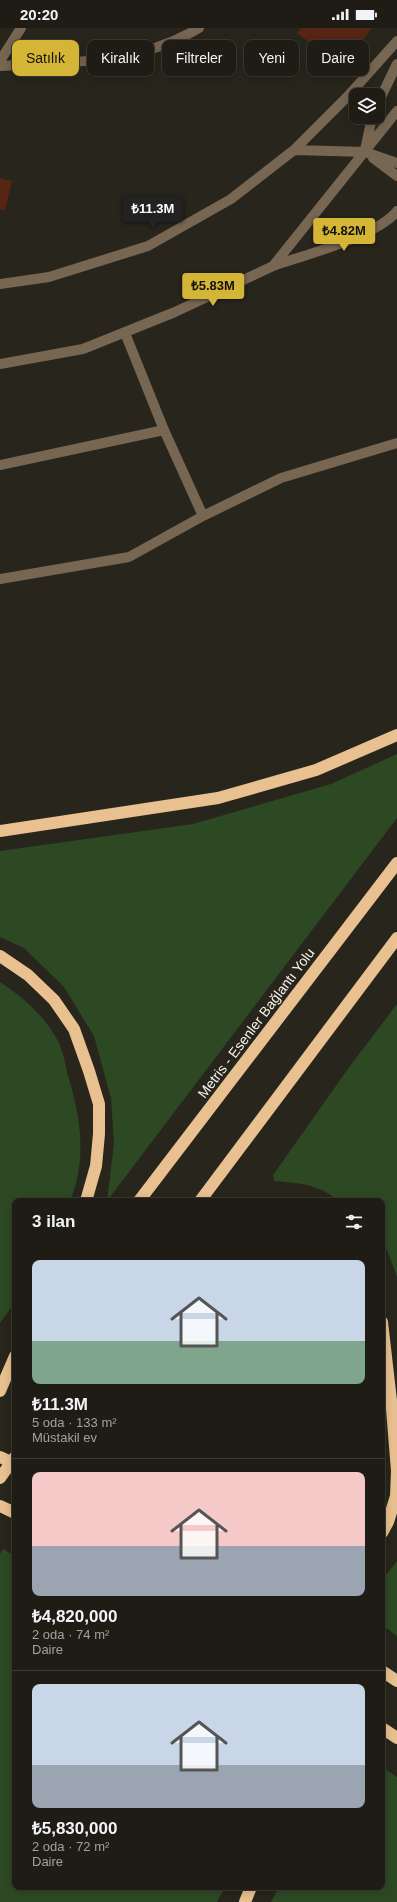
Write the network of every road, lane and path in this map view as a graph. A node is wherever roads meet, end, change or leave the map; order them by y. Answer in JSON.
{"nodes":[{"id":1,"x":21,"y":28,"type":"edge"},
{"id":2,"x":199,"y":28,"type":"edge"},
{"id":3,"x":397,"y":41,"type":"edge"},
{"id":4,"x":0,"y":61,"type":"edge"},
{"id":5,"x":397,"y":64,"type":"edge"},
{"id":6,"x":0,"y":66,"type":"edge"},
{"id":7,"x":385,"y":88,"type":"edge"},
{"id":8,"x":397,"y":111,"type":"edge"},
{"id":9,"x":371,"y":124,"type":"edge"},
{"id":10,"x":294,"y":150,"type":"junction"},
{"id":11,"x":365,"y":152,"type":"junction"},
{"id":12,"x":397,"y":163,"type":"edge"},
{"id":13,"x":397,"y":176,"type":"edge"},
{"id":14,"x":397,"y":211,"type":"edge"},
{"id":15,"x":272,"y":266,"type":"junction"},
{"id":16,"x":0,"y":284,"type":"edge"},
{"id":17,"x":125,"y":332,"type":"junction"},
{"id":18,"x":0,"y":364,"type":"edge"},
{"id":19,"x":164,"y":430,"type":"junction"},
{"id":20,"x":397,"y":443,"type":"edge"},
{"id":21,"x":0,"y":465,"type":"edge"},
{"id":22,"x":203,"y":516,"type":"junction"},
{"id":23,"x":0,"y":579,"type":"edge"},
{"id":24,"x":397,"y":735,"type":"edge"},
{"id":25,"x":0,"y":831,"type":"edge"},
{"id":26,"x":397,"y":863,"type":"edge"},
{"id":27,"x":397,"y":938,"type":"edge"},
{"id":28,"x":0,"y":956,"type":"edge"},
{"id":29,"x":87,"y":1198,"type":"edge"},
{"id":30,"x":141,"y":1198,"type":"edge"},
{"id":31,"x":202,"y":1198,"type":"edge"},
{"id":32,"x":385,"y":1348,"type":"edge"},
{"id":33,"x":12,"y":1363,"type":"edge"},
{"id":34,"x":12,"y":1380,"type":"edge"},
{"id":35,"x":0,"y":1392,"type":"edge"},
{"id":36,"x":0,"y":1398,"type":"edge"},
{"id":37,"x":0,"y":1457,"type":"edge"},
{"id":38,"x":12,"y":1461,"type":"edge"},
{"id":39,"x":12,"y":1463,"type":"edge"},
{"id":40,"x":0,"y":1478,"type":"edge"},
{"id":41,"x":0,"y":1506,"type":"edge"},
{"id":42,"x":12,"y":1512,"type":"edge"},
{"id":43,"x":385,"y":1528,"type":"edge"},
{"id":44,"x":385,"y":1673,"type":"edge"},
{"id":45,"x":397,"y":1681,"type":"edge"},
{"id":46,"x":385,"y":1730,"type":"edge"},
{"id":47,"x":397,"y":1738,"type":"edge"},
{"id":48,"x":250,"y":1890,"type":"edge"},
{"id":49,"x":245,"y":1902,"type":"edge"}],
"edges":[{"from":1,"to":4,"type":"street"},
{"from":2,"to":6,"type":"street"},
{"from":3,"to":10,"type":"street"},
{"from":5,"to":7,"type":"street"},
{"from":8,"to":11,"type":"street"},
{"from":9,"to":11,"type":"street"},
{"from":10,"to":11,"type":"street"},
{"from":10,"to":16,"type":"street"},
{"from":11,"to":12,"type":"street"},
{"from":11,"to":13,"type":"street"},
{"from":11,"to":15,"type":"street"},
{"from":14,"to":15,"type":"street"},
{"from":15,"to":17,"type":"street"},
{"from":17,"to":18,"type":"street"},
{"from":17,"to":19,"type":"street"},
{"from":19,"to":21,"type":"street"},
{"from":19,"to":22,"type":"street"},
{"from":20,"to":22,"type":"street"},
{"from":22,"to":23,"type":"street"},
{"from":24,"to":25,"type":"highway"},
{"from":26,"to":30,"type":"highway","name":"Metris - Esenler Bağlantı Yolu"},
{"from":27,"to":31,"type":"highway"},
{"from":28,"to":29,"type":"highway"},
{"from":32,"to":43,"type":"highway"},
{"from":33,"to":35,"type":"highway"},
{"from":34,"to":36,"type":"highway"},
{"from":37,"to":39,"type":"highway"},
{"from":38,"to":40,"type":"highway","bridge":true},
{"from":41,"to":42,"type":"highway"},
{"from":44,"to":45,"type":"highway"},
{"from":46,"to":47,"type":"highway"},
{"from":48,"to":49,"type":"highway"}]}
